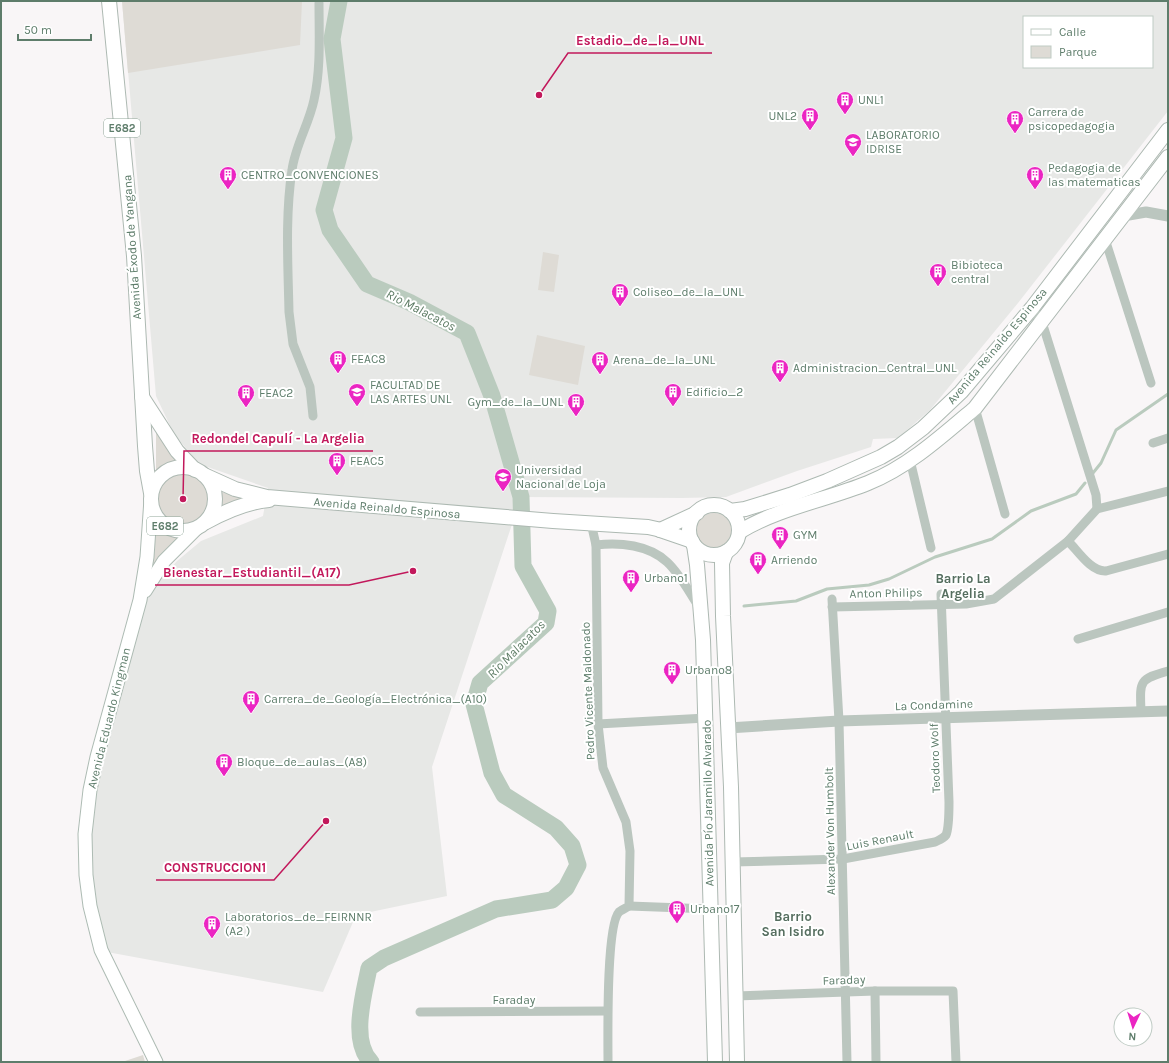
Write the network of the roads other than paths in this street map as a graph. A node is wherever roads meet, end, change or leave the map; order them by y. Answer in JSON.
{"nodes":[{"id":1,"x":109,"y":1,"type":"edge"},
{"id":2,"x":320,"y":3,"type":"dead end"},
{"id":3,"x":1168,"y":130,"type":"edge"},
{"id":4,"x":1168,"y":157,"type":"edge"},
{"id":5,"x":1123,"y":216,"type":"junction"},
{"id":6,"x":1168,"y":216,"type":"edge"},
{"id":7,"x":1105,"y":239,"type":"junction"},
{"id":8,"x":1032,"y":308,"type":"junction"},
{"id":9,"x":1042,"y":322,"type":"junction"},
{"id":10,"x":1151,"y":383,"type":"dead end"},
{"id":11,"x":141,"y":396,"type":"junction"},
{"id":12,"x":975,"y":408,"type":"junction"},
{"id":13,"x":313,"y":416,"type":"dead end"},
{"id":14,"x":1168,"y":438,"type":"edge"},
{"id":15,"x":1154,"y":443,"type":"dead end"},
{"id":16,"x":910,"y":460,"type":"junction"},
{"id":17,"x":199,"y":473,"type":"junction"},
{"id":18,"x":1168,"y":491,"type":"edge"},
{"id":19,"x":151,"y":496,"type":"junction"},
{"id":20,"x":284,"y":499,"type":"junction"},
{"id":21,"x":1097,"y":510,"type":"junction"},
{"id":22,"x":730,"y":511,"type":"junction"},
{"id":23,"x":696,"y":513,"type":"junction"},
{"id":24,"x":1005,"y":514,"type":"dead end"},
{"id":25,"x":591,"y":523,"type":"junction"},
{"id":26,"x":199,"y":527,"type":"junction"},
{"id":27,"x":660,"y":530,"type":"junction"},
{"id":28,"x":739,"y":532,"type":"junction"},
{"id":29,"x":1068,"y":541,"type":"junction"},
{"id":30,"x":693,"y":543,"type":"junction"},
{"id":31,"x":596,"y":545,"type":"junction"},
{"id":32,"x":931,"y":548,"type":"dead end"},
{"id":33,"x":726,"y":552,"type":"junction"},
{"id":34,"x":1168,"y":554,"type":"edge"},
{"id":35,"x":941,"y":594,"type":"dead end"},
{"id":36,"x":140,"y":600,"type":"junction"},
{"id":37,"x":832,"y":603,"type":"joint"},
{"id":38,"x":941,"y":604,"type":"junction"},
{"id":39,"x":702,"y":612,"type":"junction"},
{"id":40,"x":1168,"y":612,"type":"edge"},
{"id":41,"x":1078,"y":639,"type":"dead end"},
{"id":42,"x":724,"y":651,"type":"junction"},
{"id":43,"x":704,"y":652,"type":"junction"},
{"id":44,"x":1168,"y":671,"type":"edge"},
{"id":45,"x":1168,"y":711,"type":"edge"},
{"id":46,"x":1141,"y":712,"type":"junction"},
{"id":47,"x":706,"y":718,"type":"junction"},
{"id":48,"x":946,"y":718,"type":"junction"},
{"id":49,"x":839,"y":721,"type":"junction"},
{"id":50,"x":598,"y":724,"type":"junction"},
{"id":51,"x":728,"y":728,"type":"junction"},
{"id":52,"x":732,"y":787,"type":"junction"},
{"id":53,"x":708,"y":788,"type":"junction"},
{"id":54,"x":935,"y":842,"type":"joint"},
{"id":55,"x":843,"y":859,"type":"junction"},
{"id":56,"x":733,"y":862,"type":"junction"},
{"id":57,"x":629,"y":906,"type":"junction"},
{"id":58,"x":710,"y":909,"type":"junction"},
{"id":59,"x":734,"y":931,"type":"junction"},
{"id":60,"x":711,"y":932,"type":"junction"},
{"id":61,"x":875,"y":991,"type":"junction"},
{"id":62,"x":846,"y":992,"type":"junction"},
{"id":63,"x":736,"y":996,"type":"junction"},
{"id":64,"x":607,"y":1011,"type":"junction"},
{"id":65,"x":420,"y":1012,"type":"dead end"},
{"id":66,"x":156,"y":1062,"type":"edge"},
{"id":67,"x":608,"y":1062,"type":"edge"},
{"id":68,"x":715,"y":1062,"type":"edge"},
{"id":69,"x":738,"y":1062,"type":"edge"},
{"id":70,"x":848,"y":1062,"type":"edge"},
{"id":71,"x":876,"y":1062,"type":"edge"},
{"id":72,"x":956,"y":1062,"type":"edge"}],
"edges":[{"from":1,"to":11,"type":"main road","name":"Avenida Éxodo de Yangana","number":"E682"},
{"from":2,"to":13,"type":"street"},
{"from":3,"to":8,"type":"main road","name":"Avenida Reinaldo Espinosa"},
{"from":4,"to":5,"type":"main road","name":"Avenida Reinaldo Espinosa"},
{"from":5,"to":6,"type":"street"},
{"from":5,"to":7,"type":"main road","name":"Avenida Reinaldo Espinosa"},
{"from":7,"to":9,"type":"main road","name":"Avenida Reinaldo Espinosa"},
{"from":7,"to":10,"type":"street"},
{"from":8,"to":9,"type":"street"},
{"from":8,"to":22,"type":"main road","name":"Avenida Reinaldo Espinosa"},
{"from":9,"to":12,"type":"main road","name":"Avenida Reinaldo Espinosa"},
{"from":9,"to":21,"type":"street"},
{"from":11,"to":17,"type":"main road","number":"E682"},
{"from":11,"to":19,"type":"main road","name":"Avenida Éxodo de Yangana","number":"E682"},
{"from":12,"to":16,"type":"main road","name":"Avenida Reinaldo Espinosa"},
{"from":12,"to":24,"type":"street"},
{"from":14,"to":15,"type":"street"},
{"from":16,"to":28,"type":"main road","name":"Avenida Reinaldo Espinosa"},
{"from":16,"to":32,"type":"street"},
{"from":17,"to":19,"type":"main road","number":"E682"},
{"from":17,"to":20,"type":"main road","name":"Avenida Reinaldo Espinosa"},
{"from":17,"to":26,"type":"main road","number":"E682"},
{"from":18,"to":21,"type":"street"},
{"from":19,"to":26,"type":"main road","number":"E682"},
{"from":19,"to":36,"type":"main road","number":"E682"},
{"from":20,"to":25,"type":"main road","name":"Avenida Reinaldo Espinosa"},
{"from":20,"to":26,"type":"main road","name":"Avenida Reinaldo Espinosa"},
{"from":21,"to":29,"type":"street"},
{"from":22,"to":23,"type":"main road"},
{"from":22,"to":28,"type":"main road"},
{"from":23,"to":27,"type":"main road"},
{"from":23,"to":30,"type":"main road"},
{"from":25,"to":27,"type":"main road","name":"Avenida Reinaldo Espinosa"},
{"from":25,"to":31,"type":"street","name":"Pedro Vicente Maldonado"},
{"from":26,"to":36,"type":"main road","number":"E682"},
{"from":27,"to":30,"type":"main road","name":"Avenida Reinaldo Espinosa"},
{"from":28,"to":33,"type":"main road"},
{"from":29,"to":34,"type":"street"},
{"from":29,"to":38,"type":"street","name":"Anton Philips"},
{"from":30,"to":33,"type":"main road"},
{"from":30,"to":39,"type":"main road","name":"Avenida Pío Jaramillo Alvarado"},
{"from":31,"to":39,"type":"street"},
{"from":31,"to":50,"type":"street","name":"Pedro Vicente Maldonado"},
{"from":33,"to":42,"type":"main road","name":"Avenida Pío Jaramillo Alvarado"},
{"from":35,"to":38,"type":"street","name":"Teodoro Wolf"},
{"from":36,"to":66,"type":"main road","name":"Avenida Eduardo Kingman","number":"E682"},
{"from":37,"to":38,"type":"street","name":"Anton Philips"},
{"from":37,"to":49,"type":"street","name":"Alexander Von Humbolt"},
{"from":38,"to":48,"type":"street","name":"Teodoro Wolf"},
{"from":39,"to":43,"type":"main road","name":"Avenida Pío Jaramillo Alvarado"},
{"from":40,"to":41,"type":"street"},
{"from":42,"to":43,"type":"main road"},
{"from":42,"to":51,"type":"main road","name":"Avenida Pío Jaramillo Alvarado"},
{"from":43,"to":47,"type":"main road","name":"Avenida Pío Jaramillo Alvarado"},
{"from":44,"to":46,"type":"street"},
{"from":45,"to":46,"type":"street","name":"La Condamine"},
{"from":46,"to":48,"type":"street","name":"La Condamine"},
{"from":47,"to":50,"type":"street"},
{"from":47,"to":53,"type":"main road","name":"Avenida Pío Jaramillo Alvarado"},
{"from":48,"to":49,"type":"street","name":"La Condamine"},
{"from":48,"to":54,"type":"street","name":"Teodoro Wolf"},
{"from":49,"to":51,"type":"street","name":"La Condamine"},
{"from":49,"to":55,"type":"street","name":"Alexander Von Humbolt"},
{"from":50,"to":57,"type":"street","name":"Pedro Vicente Maldonado"},
{"from":51,"to":52,"type":"main road","name":"Avenida Pío Jaramillo Alvarado"},
{"from":52,"to":53,"type":"main road"},
{"from":52,"to":56,"type":"main road","name":"Avenida Pío Jaramillo Alvarado"},
{"from":53,"to":58,"type":"main road","name":"Avenida Pío Jaramillo Alvarado"},
{"from":54,"to":55,"type":"street","name":"Luis Renault"},
{"from":55,"to":56,"type":"street","name":"Luis Renault"},
{"from":55,"to":62,"type":"street","name":"Alexander Von Humbolt"},
{"from":56,"to":59,"type":"main road","name":"Avenida Pío Jaramillo Alvarado"},
{"from":57,"to":58,"type":"street"},
{"from":57,"to":64,"type":"street"},
{"from":58,"to":60,"type":"main road","name":"Avenida Pío Jaramillo Alvarado"},
{"from":59,"to":60,"type":"main road"},
{"from":59,"to":63,"type":"main road","name":"Avenida Pío Jaramillo Alvarado"},
{"from":60,"to":68,"type":"main road","name":"Avenida Pío Jaramillo Alvarado"},
{"from":61,"to":62,"type":"street","name":"Faraday"},
{"from":61,"to":71,"type":"street"},
{"from":61,"to":72,"type":"street","name":"Faraday"},
{"from":62,"to":63,"type":"street","name":"Faraday"},
{"from":62,"to":70,"type":"street","name":"Alexander Von Humbolt"},
{"from":63,"to":69,"type":"main road","name":"Avenida Pío Jaramillo Alvarado"},
{"from":64,"to":65,"type":"street","name":"Faraday"},
{"from":64,"to":67,"type":"street"}]}
